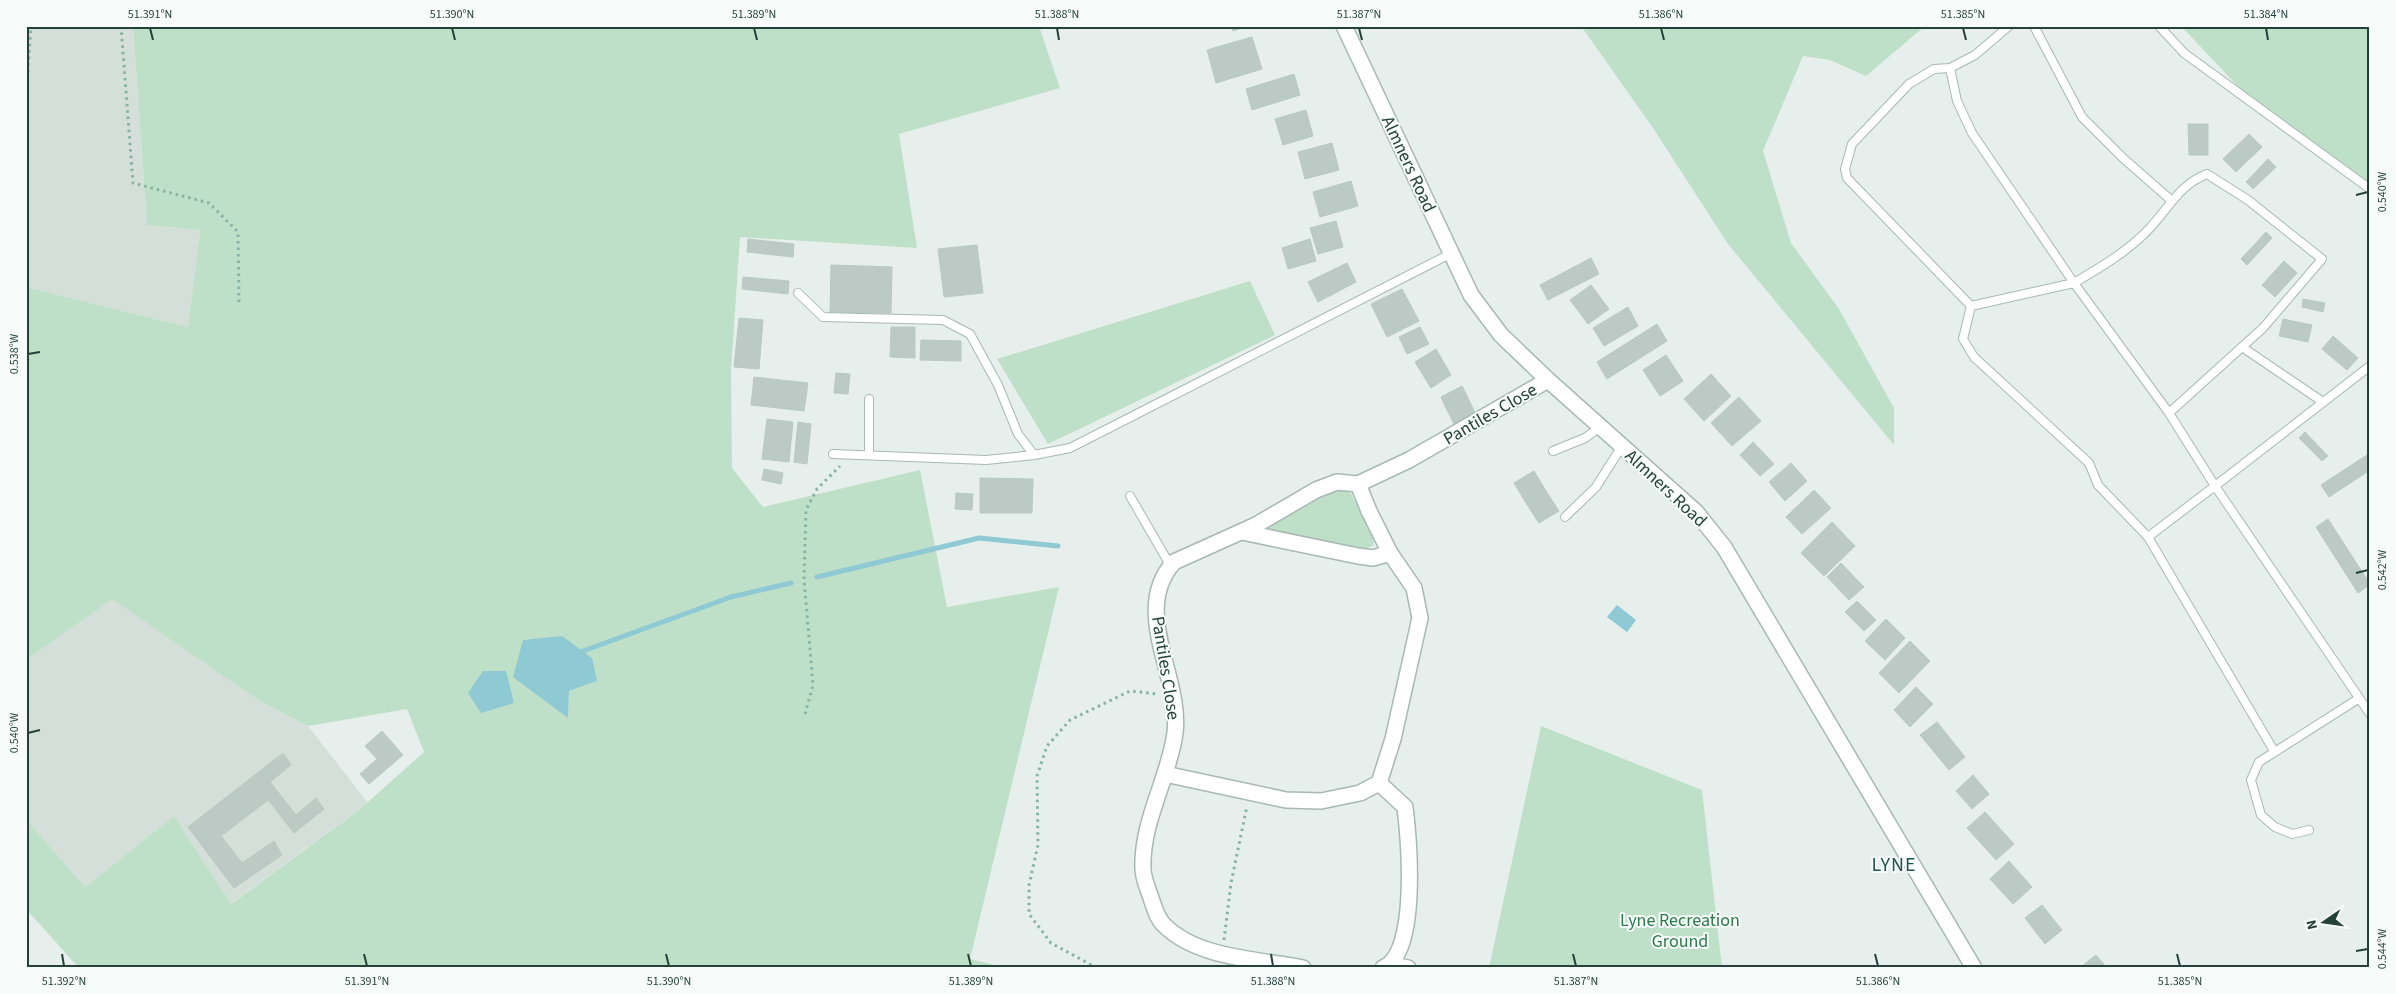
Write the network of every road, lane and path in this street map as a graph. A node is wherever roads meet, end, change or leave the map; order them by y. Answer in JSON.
{"nodes":[{"id":1,"x":31,"y":26,"type":"edge"},
{"id":2,"x":121,"y":26,"type":"edge"},
{"id":3,"x":1344,"y":26,"type":"edge"},
{"id":4,"x":2009,"y":26,"type":"edge"},
{"id":5,"x":2034,"y":26,"type":"edge"},
{"id":6,"x":2158,"y":26,"type":"edge"},
{"id":7,"x":1950,"y":68,"type":"junction"},
{"id":8,"x":26,"y":98,"type":"edge"},
{"id":9,"x":2370,"y":189,"type":"edge"},
{"id":10,"x":2172,"y":201,"type":"junction"},
{"id":11,"x":1452,"y":253,"type":"junction"},
{"id":12,"x":2074,"y":283,"type":"junction"},
{"id":13,"x":798,"y":293,"type":"dead end"},
{"id":14,"x":239,"y":303,"type":"dead end"},
{"id":15,"x":1971,"y":306,"type":"junction"},
{"id":16,"x":2242,"y":347,"type":"junction"},
{"id":17,"x":2370,"y":366,"type":"edge"},
{"id":18,"x":1548,"y":380,"type":"junction"},
{"id":19,"x":870,"y":399,"type":"dead end"},
{"id":20,"x":2323,"y":402,"type":"junction"},
{"id":21,"x":2169,"y":413,"type":"junction"},
{"id":22,"x":1600,"y":427,"type":"junction"},
{"id":23,"x":1622,"y":446,"type":"junction"},
{"id":24,"x":1553,"y":451,"type":"dead end"},
{"id":25,"x":832,"y":454,"type":"dead end"},
{"id":26,"x":850,"y":454,"type":"junction"},
{"id":27,"x":869,"y":455,"type":"junction"},
{"id":28,"x":1034,"y":455,"type":"junction"},
{"id":29,"x":1358,"y":484,"type":"junction"},
{"id":30,"x":2215,"y":486,"type":"junction"},
{"id":31,"x":1130,"y":496,"type":"dead end"},
{"id":32,"x":1565,"y":517,"type":"dead end"},
{"id":33,"x":1242,"y":532,"type":"junction"},
{"id":34,"x":2148,"y":537,"type":"junction"},
{"id":35,"x":1390,"y":553,"type":"junction"},
{"id":36,"x":1170,"y":565,"type":"junction"},
{"id":37,"x":1172,"y":691,"type":"junction"},
{"id":38,"x":2358,"y":699,"type":"junction"},
{"id":39,"x":805,"y":714,"type":"dead end"},
{"id":40,"x":2370,"y":714,"type":"edge"},
{"id":41,"x":2274,"y":751,"type":"junction"},
{"id":42,"x":1165,"y":774,"type":"junction"},
{"id":43,"x":1379,"y":783,"type":"junction"},
{"id":44,"x":1250,"y":790,"type":"junction"},
{"id":45,"x":2309,"y":830,"type":"dead end"},
{"id":46,"x":1222,"y":953,"type":"junction"},
{"id":47,"x":1387,"y":966,"type":"edge"},
{"id":48,"x":1301,"y":967,"type":"edge"},
{"id":49,"x":1097,"y":968,"type":"edge"},
{"id":50,"x":1408,"y":968,"type":"edge"},
{"id":51,"x":1974,"y":968,"type":"edge"}],
"edges":[{"from":1,"to":8,"type":"path"},
{"from":2,"to":14,"type":"path"},
{"from":3,"to":11,"type":"street","name":"Almners Road"},
{"from":4,"to":7,"type":"lane"},
{"from":5,"to":10,"type":"lane"},
{"from":6,"to":9,"type":"lane"},
{"from":7,"to":12,"type":"lane"},
{"from":7,"to":15,"type":"lane"},
{"from":10,"to":12,"type":"lane"},
{"from":10,"to":16,"type":"lane"},
{"from":11,"to":18,"type":"street","name":"Almners Road"},
{"from":11,"to":28,"type":"lane"},
{"from":12,"to":15,"type":"lane"},
{"from":12,"to":21,"type":"lane"},
{"from":13,"to":28,"type":"lane"},
{"from":15,"to":34,"type":"lane"},
{"from":16,"to":20,"type":"lane"},
{"from":16,"to":21,"type":"lane"},
{"from":17,"to":20,"type":"lane"},
{"from":18,"to":22,"type":"street","name":"Almners Road"},
{"from":18,"to":29,"type":"street","name":"Pantiles Close"},
{"from":19,"to":27,"type":"lane"},
{"from":20,"to":30,"type":"lane"},
{"from":21,"to":30,"type":"lane"},
{"from":22,"to":23,"type":"street","name":"Almners Road"},
{"from":22,"to":24,"type":"lane"},
{"from":23,"to":32,"type":"lane"},
{"from":23,"to":51,"type":"street","name":"Almners Road"},
{"from":25,"to":26,"type":"lane"},
{"from":26,"to":27,"type":"lane"},
{"from":26,"to":39,"type":"path"},
{"from":27,"to":28,"type":"lane"},
{"from":29,"to":33,"type":"street","name":"Pantiles Close"},
{"from":29,"to":35,"type":"street"},
{"from":30,"to":34,"type":"lane"},
{"from":30,"to":38,"type":"lane"},
{"from":31,"to":36,"type":"lane"},
{"from":33,"to":35,"type":"street"},
{"from":33,"to":36,"type":"street","name":"Pantiles Close"},
{"from":34,"to":41,"type":"lane"},
{"from":35,"to":43,"type":"street"},
{"from":36,"to":37,"type":"street","name":"Pantiles Close"},
{"from":37,"to":42,"type":"street","name":"Pantiles Close"},
{"from":37,"to":49,"type":"path"},
{"from":38,"to":40,"type":"lane"},
{"from":38,"to":41,"type":"lane"},
{"from":41,"to":45,"type":"lane"},
{"from":42,"to":44,"type":"street"},
{"from":42,"to":46,"type":"street","name":"Pantiles Close"},
{"from":43,"to":44,"type":"street"},
{"from":43,"to":47,"type":"street"},
{"from":44,"to":46,"type":"path"},
{"from":46,"to":48,"type":"street","name":"Pantiles Close"},
{"from":47,"to":50,"type":"street"}]}
